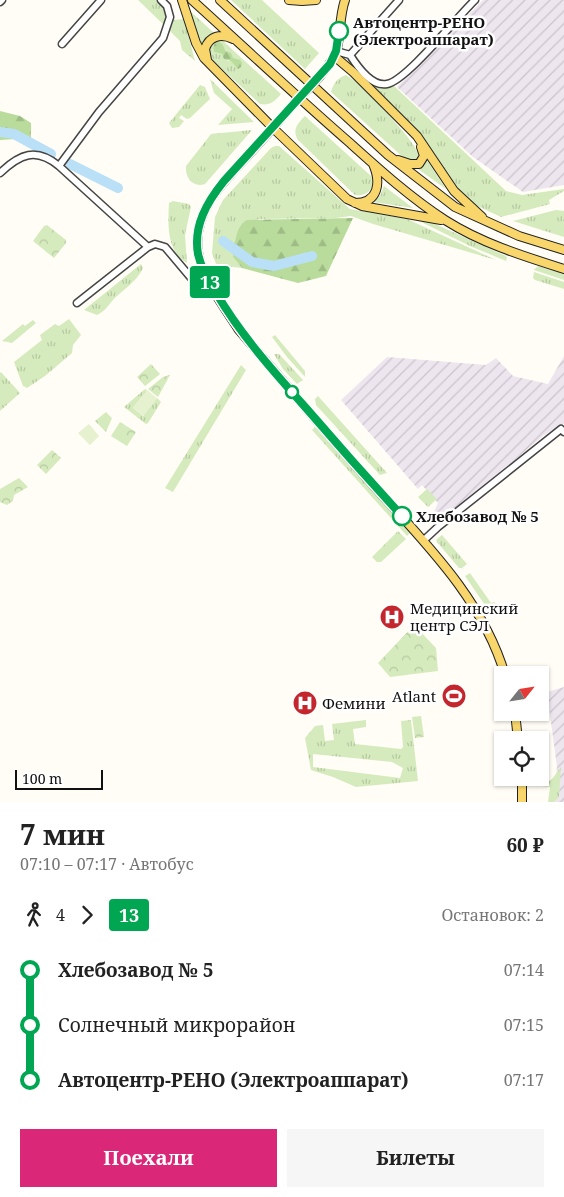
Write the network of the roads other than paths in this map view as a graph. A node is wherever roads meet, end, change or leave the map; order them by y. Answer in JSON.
{"nodes":[{"id":1,"x":101,"y":0,"type":"edge"},
{"id":2,"x":161,"y":0,"type":"edge"},
{"id":3,"x":182,"y":0,"type":"edge"},
{"id":4,"x":192,"y":0,"type":"edge"},
{"id":5,"x":222,"y":0,"type":"edge"},
{"id":6,"x":289,"y":0,"type":"edge"},
{"id":7,"x":316,"y":0,"type":"edge"},
{"id":8,"x":344,"y":0,"type":"edge"},
{"id":9,"x":399,"y":0,"type":"edge"},
{"id":10,"x":475,"y":0,"type":"edge"},
{"id":11,"x":236,"y":40,"type":"junction"},
{"id":12,"x":62,"y":44,"type":"dead end"},
{"id":13,"x":335,"y":53,"type":"junction"},
{"id":14,"x":350,"y":55,"type":"junction"},
{"id":15,"x":209,"y":64,"type":"junction"},
{"id":16,"x":273,"y":128,"type":"junction"},
{"id":17,"x":417,"y":136,"type":"junction"},
{"id":18,"x":388,"y":155,"type":"junction"},
{"id":19,"x":372,"y":162,"type":"junction"},
{"id":20,"x":59,"y":166,"type":"junction"},
{"id":21,"x":0,"y":174,"type":"edge"},
{"id":22,"x":350,"y":201,"type":"junction"},
{"id":23,"x":446,"y":221,"type":"junction"},
{"id":24,"x":487,"y":222,"type":"junction"},
{"id":25,"x":148,"y":247,"type":"junction"},
{"id":26,"x":564,"y":250,"type":"edge"},
{"id":27,"x":564,"y":269,"type":"edge"},
{"id":28,"x":217,"y":294,"type":"junction"},
{"id":29,"x":76,"y":303,"type":"dead end"},
{"id":30,"x":564,"y":432,"type":"edge"},
{"id":31,"x":424,"y":540,"type":"junction"},
{"id":32,"x":502,"y":666,"type":"edge"},
{"id":33,"x":522,"y":786,"type":"edge"},
{"id":34,"x":522,"y":802,"type":"edge"}],
"edges":[{"from":1,"to":12,"type":"street"},
{"from":2,"to":20,"type":"street"},
{"from":3,"to":15,"type":"main road"},
{"from":4,"to":11,"type":"main road"},
{"from":5,"to":18,"type":"main road"},
{"from":6,"to":7,"type":"main road"},
{"from":8,"to":13,"type":"main road"},
{"from":9,"to":14,"type":"street"},
{"from":10,"to":14,"type":"street"},
{"from":11,"to":15,"type":"main road"},
{"from":11,"to":19,"type":"main road"},
{"from":13,"to":14,"type":"street"},
{"from":13,"to":16,"type":"main road","bridge":true},
{"from":13,"to":17,"type":"main road"},
{"from":15,"to":16,"type":"main road"},
{"from":16,"to":22,"type":"main road"},
{"from":16,"to":28,"type":"main road"},
{"from":17,"to":18,"type":"main road"},
{"from":17,"to":24,"type":"main road"},
{"from":18,"to":24,"type":"main road"},
{"from":19,"to":22,"type":"main road"},
{"from":19,"to":23,"type":"main road"},
{"from":20,"to":21,"type":"street"},
{"from":20,"to":25,"type":"street"},
{"from":22,"to":23,"type":"main road"},
{"from":23,"to":27,"type":"main road"},
{"from":24,"to":26,"type":"main road"},
{"from":25,"to":28,"type":"street"},
{"from":25,"to":29,"type":"street"},
{"from":28,"to":31,"type":"main road"},
{"from":30,"to":31,"type":"street"},
{"from":31,"to":32,"type":"main road"},
{"from":33,"to":34,"type":"main road"}]}
